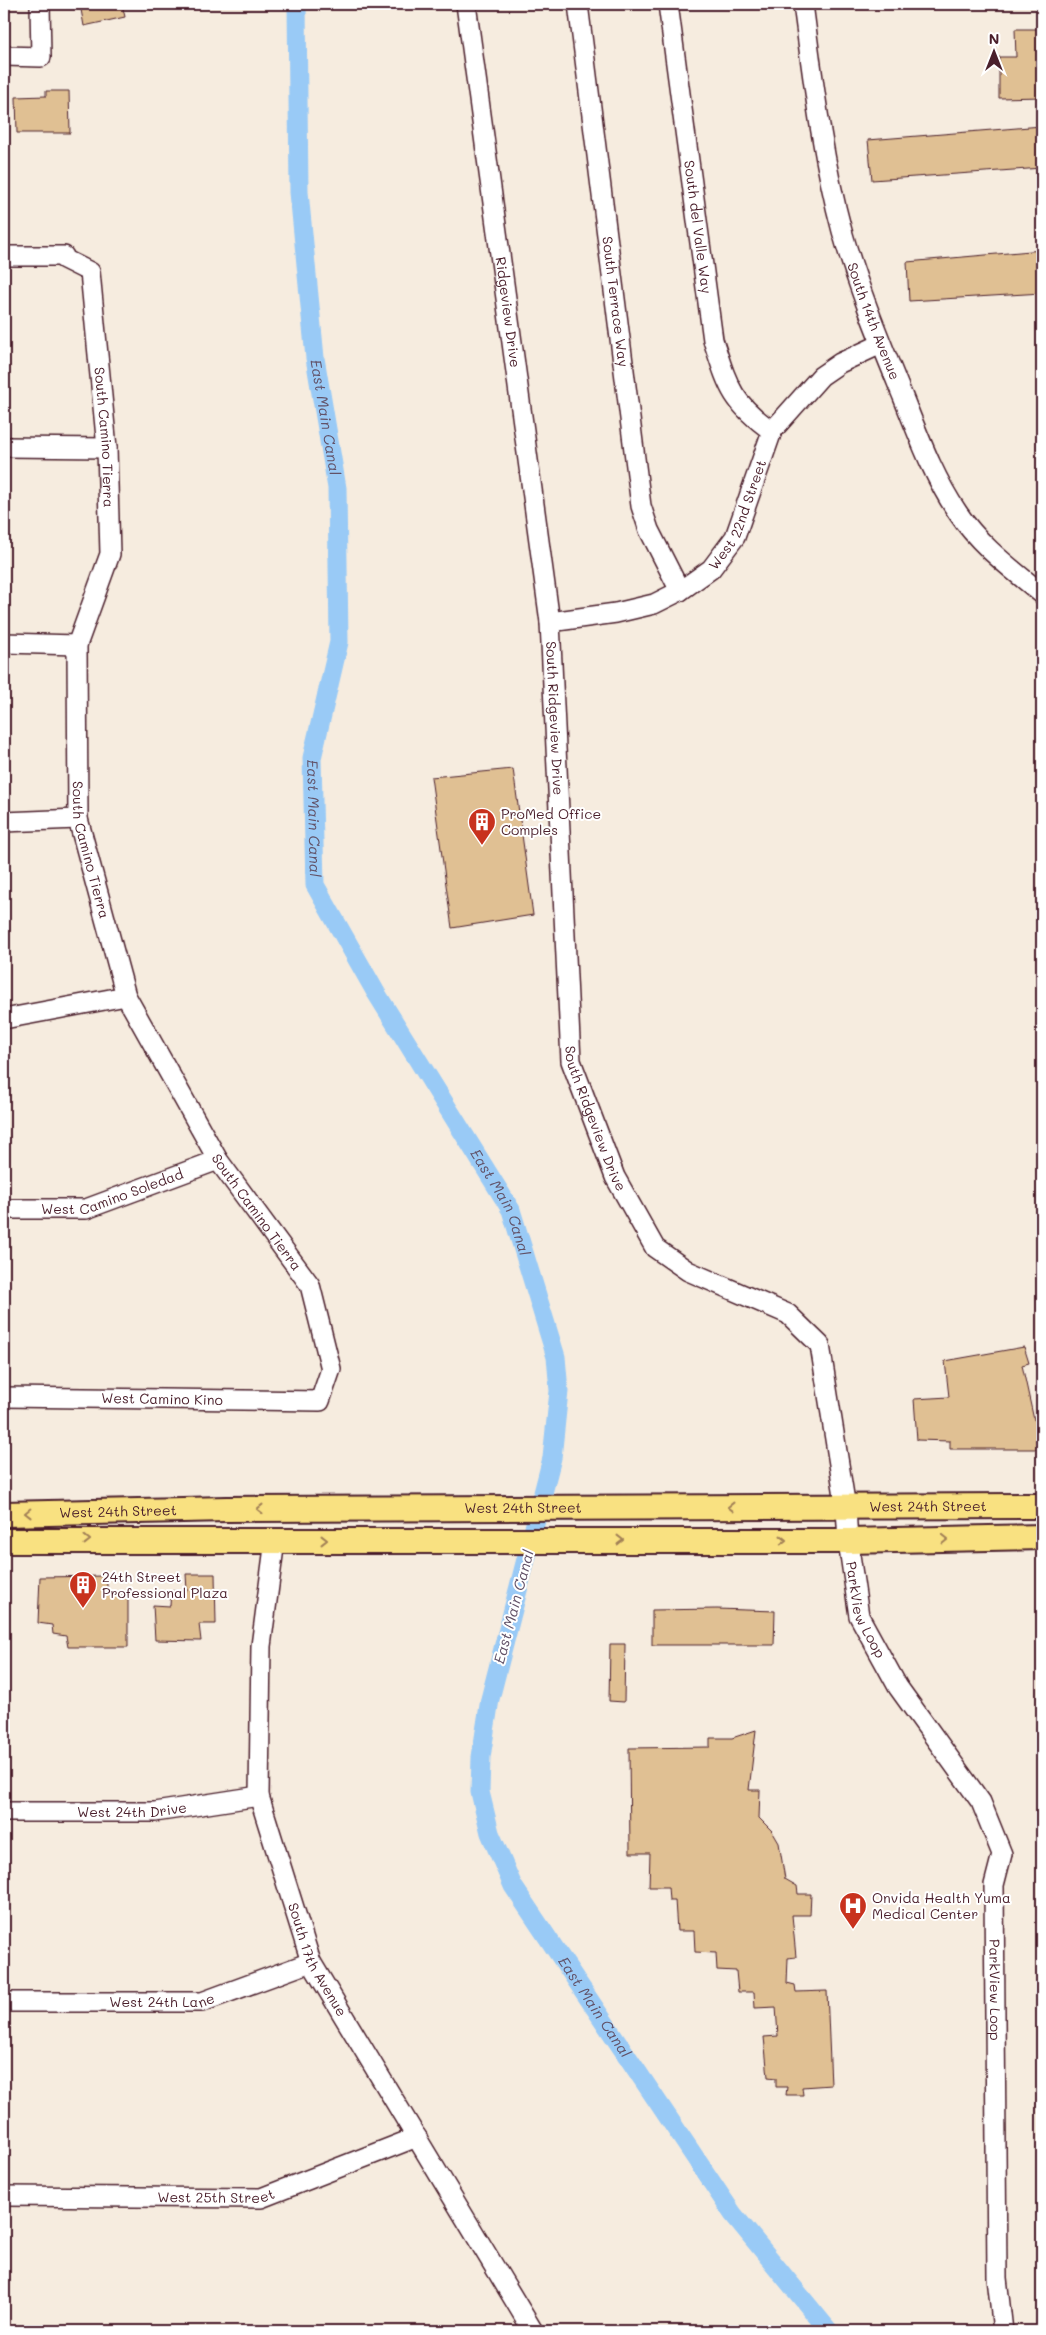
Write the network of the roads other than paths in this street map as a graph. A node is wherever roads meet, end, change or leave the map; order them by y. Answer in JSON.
{"nodes":[{"id":1,"x":40,"y":4,"type":"edge"},
{"id":2,"x":466,"y":4,"type":"edge"},
{"id":3,"x":578,"y":4,"type":"edge"},
{"id":4,"x":668,"y":4,"type":"edge"},
{"id":5,"x":803,"y":4,"type":"edge"},
{"id":6,"x":4,"y":56,"type":"edge"},
{"id":7,"x":4,"y":256,"type":"edge"},
{"id":8,"x":881,"y":344,"type":"junction"},
{"id":9,"x":772,"y":431,"type":"junction"},
{"id":10,"x":4,"y":447,"type":"edge"},
{"id":11,"x":107,"y":448,"type":"junction"},
{"id":12,"x":680,"y":591,"type":"junction"},
{"id":13,"x":1042,"y":594,"type":"edge"},
{"id":14,"x":550,"y":622,"type":"junction"},
{"id":15,"x":4,"y":643,"type":"edge"},
{"id":16,"x":77,"y":645,"type":"junction"},
{"id":17,"x":78,"y":819,"type":"junction"},
{"id":18,"x":4,"y":822,"type":"edge"},
{"id":19,"x":126,"y":996,"type":"junction"},
{"id":20,"x":4,"y":1019,"type":"edge"},
{"id":21,"x":218,"y":1160,"type":"junction"},
{"id":22,"x":4,"y":1209,"type":"edge"},
{"id":23,"x":4,"y":1397,"type":"edge"},
{"id":24,"x":320,"y":1401,"type":"joint"},
{"id":25,"x":1042,"y":1506,"type":"edge"},
{"id":26,"x":846,"y":1508,"type":"junction"},
{"id":27,"x":411,"y":1509,"type":"junction"},
{"id":28,"x":4,"y":1514,"type":"edge"},
{"id":29,"x":1042,"y":1537,"type":"edge"},
{"id":30,"x":276,"y":1540,"type":"junction"},
{"id":31,"x":4,"y":1541,"type":"edge"},
{"id":32,"x":848,"y":1541,"type":"junction"},
{"id":33,"x":259,"y":1796,"type":"junction"},
{"id":34,"x":4,"y":1812,"type":"edge"},
{"id":35,"x":311,"y":1962,"type":"junction"},
{"id":36,"x":4,"y":2002,"type":"edge"},
{"id":37,"x":417,"y":2138,"type":"junction"},
{"id":38,"x":4,"y":2196,"type":"edge"},
{"id":39,"x":533,"y":2331,"type":"edge"},
{"id":40,"x":1003,"y":2331,"type":"edge"}],
"edges":[{"from":1,"to":6,"type":"street"},
{"from":2,"to":14,"type":"street","name":"Ridgeview Drive"},
{"from":3,"to":12,"type":"street","name":"South Terrace Way"},
{"from":4,"to":9,"type":"street","name":"South del Valle Way"},
{"from":5,"to":8,"type":"street","name":"South 14th Avenue"},
{"from":7,"to":11,"type":"street","name":"South Camino Tierra"},
{"from":8,"to":9,"type":"street","name":"West 22nd Street"},
{"from":8,"to":13,"type":"street","name":"South 14th Avenue"},
{"from":9,"to":12,"type":"street","name":"West 22nd Street"},
{"from":10,"to":11,"type":"street"},
{"from":11,"to":16,"type":"street","name":"South Camino Tierra"},
{"from":12,"to":14,"type":"street","name":"West 22nd Street"},
{"from":14,"to":26,"type":"street","name":"South Ridgeview Drive"},
{"from":15,"to":16,"type":"street"},
{"from":16,"to":17,"type":"street","name":"South Camino Tierra"},
{"from":17,"to":18,"type":"street"},
{"from":17,"to":19,"type":"street","name":"South Camino Tierra"},
{"from":19,"to":20,"type":"street"},
{"from":19,"to":21,"type":"street","name":"South Camino Tierra"},
{"from":21,"to":22,"type":"street","name":"West Camino Soledad"},
{"from":21,"to":24,"type":"street","name":"South Camino Tierra"},
{"from":23,"to":24,"type":"street","name":"West Camino Kino"},
{"from":25,"to":26,"type":"main road","name":"West 24th Street"},
{"from":26,"to":27,"type":"main road","name":"West 24th Street","one_way":true},
{"from":26,"to":32,"type":"street","name":"South Ridgeview Drive"},
{"from":27,"to":28,"type":"main road","name":"West 24th Street","one_way":true},
{"from":27,"to":30,"type":"main road"},
{"from":32,"to":29,"type":"main road","name":"West 24th Street","one_way":true},
{"from":31,"to":30,"type":"main road","name":"West 24th Street","one_way":true},
{"from":30,"to":32,"type":"main road","name":"West 24th Street","one_way":true},
{"from":30,"to":33,"type":"street","name":"South 17th Avenue"},
{"from":32,"to":40,"type":"street","name":"ParkView Loop"},
{"from":33,"to":34,"type":"street","name":"West 24th Drive"},
{"from":33,"to":35,"type":"street","name":"South 17th Avenue"},
{"from":35,"to":36,"type":"street","name":"West 24th Lane"},
{"from":35,"to":37,"type":"street","name":"South 17th Avenue"},
{"from":37,"to":38,"type":"street","name":"West 25th Street"},
{"from":37,"to":39,"type":"street","name":"South 17th Avenue"}]}
